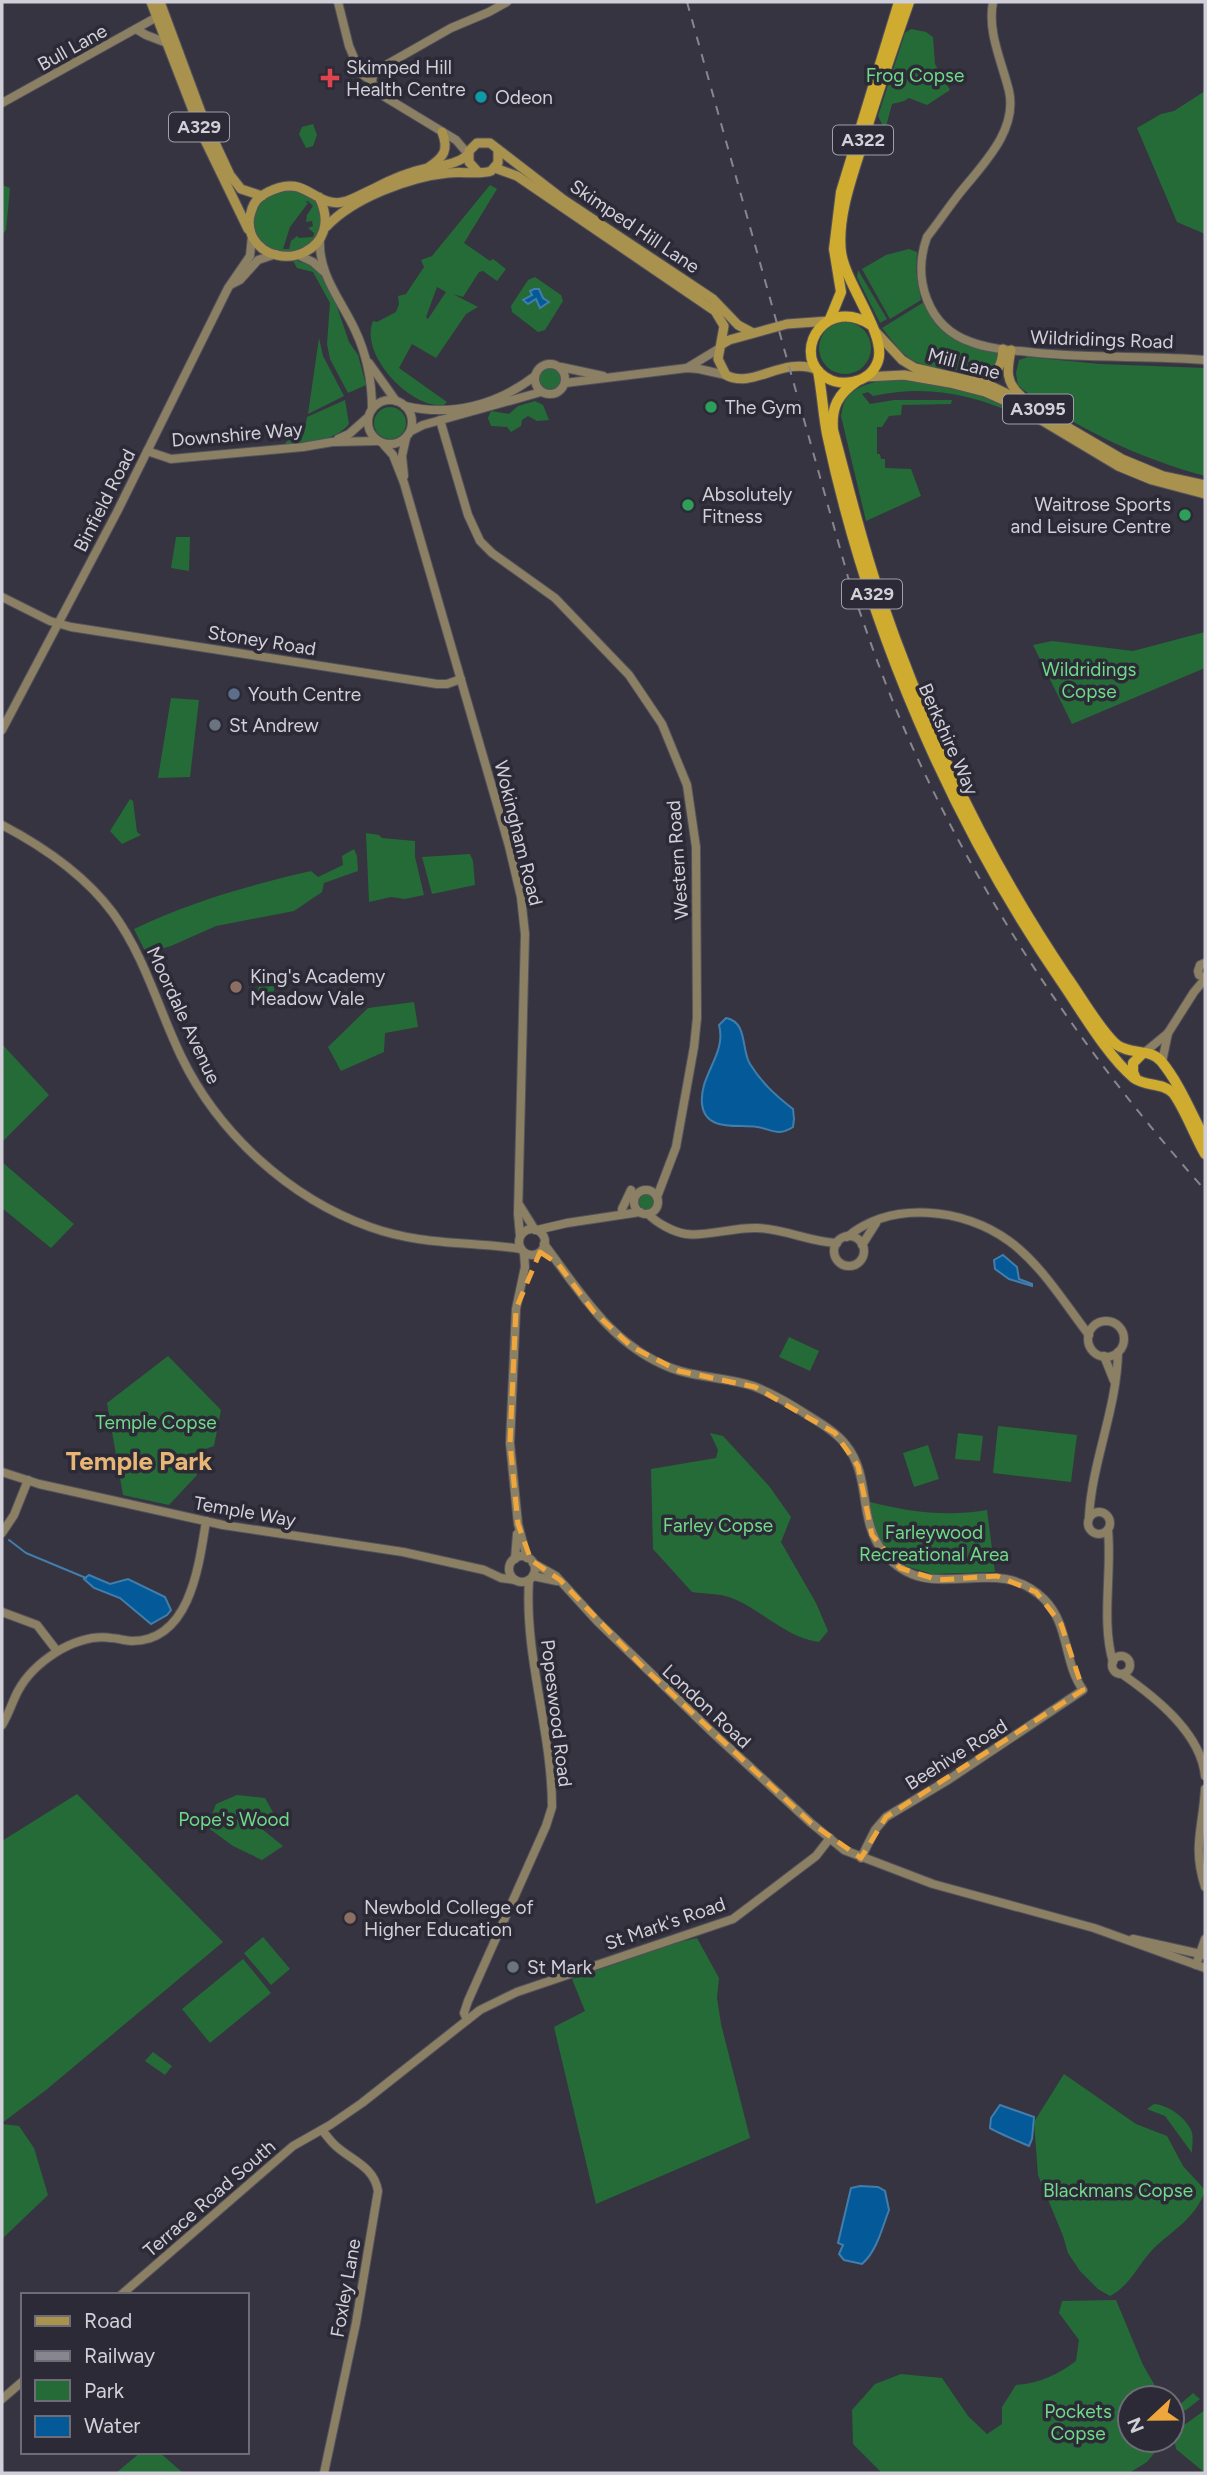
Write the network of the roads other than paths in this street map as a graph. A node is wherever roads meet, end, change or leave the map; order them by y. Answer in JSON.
{"nodes":[{"id":1,"x":151,"y":2,"type":"edge"},
{"id":2,"x":160,"y":2,"type":"edge"},
{"id":3,"x":338,"y":2,"type":"edge"},
{"id":4,"x":507,"y":2,"type":"edge"},
{"id":5,"x":899,"y":2,"type":"edge"},
{"id":6,"x":908,"y":2,"type":"edge"},
{"id":7,"x":993,"y":2,"type":"edge"},
{"id":8,"x":157,"y":18,"type":"junction"},
{"id":9,"x":136,"y":29,"type":"junction"},
{"id":10,"x":167,"y":43,"type":"junction"},
{"id":11,"x":374,"y":75,"type":"junction"},
{"id":12,"x":2,"y":103,"type":"edge"},
{"id":13,"x":442,"y":132,"type":"junction"},
{"id":14,"x":456,"y":140,"type":"junction"},
{"id":15,"x":477,"y":143,"type":"junction"},
{"id":16,"x":497,"y":149,"type":"junction"},
{"id":17,"x":468,"y":155,"type":"junction"},
{"id":18,"x":428,"y":168,"type":"junction"},
{"id":19,"x":495,"y":168,"type":"junction"},
{"id":20,"x":478,"y":172,"type":"junction"},
{"id":21,"x":262,"y":196,"type":"junction"},
{"id":22,"x":319,"y":197,"type":"junction"},
{"id":23,"x":326,"y":227,"type":"junction"},
{"id":24,"x":252,"y":235,"type":"junction"},
{"id":25,"x":320,"y":240,"type":"junction"},
{"id":26,"x":276,"y":254,"type":"junction"},
{"id":27,"x":298,"y":255,"type":"junction"},
{"id":28,"x":249,"y":264,"type":"junction"},
{"id":29,"x":323,"y":271,"type":"junction"},
{"id":30,"x":829,"y":320,"type":"junction"},
{"id":31,"x":873,"y":328,"type":"junction"},
{"id":32,"x":753,"y":332,"type":"junction"},
{"id":33,"x":721,"y":346,"type":"junction"},
{"id":34,"x":1007,"y":350,"type":"junction"},
{"id":35,"x":1205,"y":360,"type":"edge"},
{"id":36,"x":368,"y":362,"type":"junction"},
{"id":37,"x":561,"y":367,"type":"junction"},
{"id":38,"x":687,"y":368,"type":"junction"},
{"id":39,"x":818,"y":371,"type":"junction"},
{"id":40,"x":726,"y":375,"type":"junction"},
{"id":41,"x":535,"y":376,"type":"junction"},
{"id":42,"x":959,"y":377,"type":"junction"},
{"id":43,"x":610,"y":378,"type":"junction"},
{"id":44,"x":861,"y":379,"type":"junction"},
{"id":45,"x":565,"y":383,"type":"junction"},
{"id":46,"x":541,"y":392,"type":"junction"},
{"id":47,"x":396,"y":401,"type":"junction"},
{"id":48,"x":405,"y":406,"type":"junction"},
{"id":49,"x":372,"y":409,"type":"junction"},
{"id":50,"x":1037,"y":409,"type":"junction"},
{"id":51,"x":367,"y":418,"type":"junction"},
{"id":52,"x":440,"y":420,"type":"junction"},
{"id":53,"x":409,"y":434,"type":"junction"},
{"id":54,"x":332,"y":442,"type":"junction"},
{"id":55,"x":380,"y":443,"type":"junction"},
{"id":56,"x":147,"y":450,"type":"junction"},
{"id":57,"x":404,"y":483,"type":"junction"},
{"id":58,"x":1205,"y":485,"type":"edge"},
{"id":59,"x":1205,"y":494,"type":"edge"},
{"id":60,"x":2,"y":597,"type":"edge"},
{"id":61,"x":58,"y":623,"type":"junction"},
{"id":62,"x":461,"y":679,"type":"junction"},
{"id":63,"x":2,"y":730,"type":"edge"},
{"id":64,"x":963,"y":804,"type":"junction"},
{"id":65,"x":2,"y":825,"type":"edge"},
{"id":66,"x":973,"y":825,"type":"junction"},
{"id":67,"x":1205,"y":963,"type":"edge"},
{"id":68,"x":1203,"y":977,"type":"edge"},
{"id":69,"x":1168,"y":1033,"type":"junction"},
{"id":70,"x":1144,"y":1053,"type":"junction"},
{"id":71,"x":1162,"y":1063,"type":"junction"},
{"id":72,"x":1137,"y":1080,"type":"junction"},
{"id":73,"x":1152,"y":1084,"type":"junction"},
{"id":74,"x":1205,"y":1139,"type":"edge"},
{"id":75,"x":1205,"y":1154,"type":"edge"},
{"id":76,"x":665,"y":1174,"type":"junction"},
{"id":77,"x":631,"y":1190,"type":"dead end"},
{"id":78,"x":650,"y":1190,"type":"junction"},
{"id":79,"x":657,"y":1197,"type":"junction"},
{"id":80,"x":634,"y":1201,"type":"junction"},
{"id":81,"x":519,"y":1203,"type":"junction"},
{"id":82,"x":657,"y":1208,"type":"junction"},
{"id":83,"x":622,"y":1209,"type":"junction"},
{"id":84,"x":644,"y":1213,"type":"junction"},
{"id":85,"x":608,"y":1216,"type":"junction"},
{"id":86,"x":878,"y":1221,"type":"junction"},
{"id":87,"x":560,"y":1225,"type":"junction"},
{"id":88,"x":671,"y":1228,"type":"junction"},
{"id":89,"x":536,"y":1230,"type":"junction"},
{"id":90,"x":847,"y":1237,"type":"junction"},
{"id":91,"x":808,"y":1238,"type":"junction"},
{"id":92,"x":837,"y":1243,"type":"junction"},
{"id":93,"x":521,"y":1244,"type":"junction"},
{"id":94,"x":862,"y":1245,"type":"junction"},
{"id":95,"x":541,"y":1248,"type":"junction"},
{"id":96,"x":835,"y":1255,"type":"junction"},
{"id":97,"x":519,"y":1297,"type":"junction"},
{"id":98,"x":1070,"y":1311,"type":"junction"},
{"id":99,"x":1095,"y":1325,"type":"junction"},
{"id":100,"x":1089,"y":1335,"type":"junction"},
{"id":101,"x":1118,"y":1352,"type":"junction"},
{"id":102,"x":1104,"y":1356,"type":"junction"},
{"id":103,"x":1115,"y":1387,"type":"junction"},
{"id":104,"x":2,"y":1472,"type":"edge"},
{"id":105,"x":28,"y":1480,"type":"junction"},
{"id":106,"x":1094,"y":1484,"type":"junction"},
{"id":107,"x":1103,"y":1512,"type":"junction"},
{"id":108,"x":1089,"y":1517,"type":"junction"},
{"id":109,"x":206,"y":1521,"type":"junction"},
{"id":110,"x":518,"y":1524,"type":"junction"},
{"id":111,"x":1108,"y":1530,"type":"junction"},
{"id":112,"x":2,"y":1533,"type":"edge"},
{"id":113,"x":1096,"y":1534,"type":"junction"},
{"id":114,"x":530,"y":1560,"type":"junction"},
{"id":115,"x":1109,"y":1560,"type":"junction"},
{"id":116,"x":513,"y":1561,"type":"junction"},
{"id":117,"x":484,"y":1570,"type":"junction"},
{"id":118,"x":531,"y":1578,"type":"junction"},
{"id":119,"x":516,"y":1581,"type":"junction"},
{"id":120,"x":565,"y":1587,"type":"junction"},
{"id":121,"x":528,"y":1601,"type":"junction"},
{"id":122,"x":2,"y":1612,"type":"edge"},
{"id":123,"x":1110,"y":1639,"type":"junction"},
{"id":124,"x":57,"y":1651,"type":"junction"},
{"id":125,"x":1121,"y":1656,"type":"junction"},
{"id":126,"x":1113,"y":1662,"type":"junction"},
{"id":127,"x":1125,"y":1671,"type":"junction"},
{"id":128,"x":2,"y":1724,"type":"edge"},
{"id":129,"x":1205,"y":1776,"type":"edge"},
{"id":130,"x":1205,"y":1789,"type":"edge"},
{"id":131,"x":832,"y":1839,"type":"junction"},
{"id":132,"x":861,"y":1858,"type":"junction"},
{"id":133,"x":1205,"y":1887,"type":"edge"},
{"id":134,"x":1205,"y":1939,"type":"edge"},
{"id":135,"x":1202,"y":1961,"type":"edge"},
{"id":136,"x":467,"y":2020,"type":"junction"},
{"id":137,"x":322,"y":2130,"type":"junction"},
{"id":138,"x":123,"y":2293,"type":"edge"},
{"id":139,"x":21,"y":2383,"type":"edge"},
{"id":140,"x":2,"y":2399,"type":"edge"},
{"id":141,"x":324,"y":2473,"type":"edge"}],
"edges":[{"from":1,"to":8,"type":"main road","number":"A329"},
{"from":2,"to":21,"type":"main road","number":"A329"},
{"from":3,"to":11,"type":"street"},
{"from":4,"to":11,"type":"street"},
{"from":5,"to":30,"type":"highway","number":"A322"},
{"from":6,"to":31,"type":"highway","number":"A322"},
{"from":7,"to":34,"type":"street","name":"Wildridings Road"},
{"from":8,"to":9,"type":"street","name":"Bull Lane"},
{"from":8,"to":10,"type":"main road","number":"A329"},
{"from":9,"to":10,"type":"street"},
{"from":9,"to":12,"type":"street","name":"Bull Lane"},
{"from":10,"to":24,"type":"main road","number":"A329"},
{"from":11,"to":13,"type":"street"},
{"from":13,"to":14,"type":"street"},
{"from":13,"to":18,"type":"main road"},
{"from":14,"to":15,"type":"street"},
{"from":14,"to":17,"type":"street"},
{"from":15,"to":16,"type":"main road"},
{"from":15,"to":17,"type":"main road"},
{"from":16,"to":19,"type":"main road"},
{"from":16,"to":32,"type":"main road","name":"Skimped Hill Lane"},
{"from":17,"to":18,"type":"main road"},
{"from":17,"to":20,"type":"main road"},
{"from":18,"to":22,"type":"main road"},
{"from":19,"to":20,"type":"main road"},
{"from":19,"to":33,"type":"main road","name":"Skimped Hill Lane"},
{"from":20,"to":23,"type":"main road"},
{"from":21,"to":22,"type":"main road"},
{"from":21,"to":24,"type":"main road"},
{"from":22,"to":23,"type":"main road"},
{"from":23,"to":25,"type":"main road"},
{"from":24,"to":26,"type":"main road","number":"A329"},
{"from":24,"to":28,"type":"street"},
{"from":25,"to":27,"type":"main road"},
{"from":25,"to":29,"type":"street"},
{"from":26,"to":27,"type":"main road"},
{"from":26,"to":28,"type":"street","name":"Binfield Road"},
{"from":27,"to":29,"type":"street"},
{"from":28,"to":56,"type":"street","name":"Binfield Road"},
{"from":29,"to":36,"type":"street"},
{"from":30,"to":31,"type":"highway"},
{"from":30,"to":32,"type":"main road"},
{"from":30,"to":39,"type":"highway"},
{"from":31,"to":42,"type":"main road","name":"Mill Lane","number":"A3095"},
{"from":31,"to":44,"type":"highway"},
{"from":32,"to":33,"type":"main road"},
{"from":33,"to":38,"type":"street"},
{"from":33,"to":40,"type":"main road","name":"Skimped Hill Lane"},
{"from":34,"to":35,"type":"street","name":"Wildridings Road"},
{"from":34,"to":42,"type":"main road"},
{"from":34,"to":50,"type":"main road"},
{"from":36,"to":47,"type":"street"},
{"from":36,"to":49,"type":"street"},
{"from":37,"to":41,"type":"street"},
{"from":37,"to":43,"type":"street"},
{"from":37,"to":45,"type":"street"},
{"from":38,"to":40,"type":"street"},
{"from":38,"to":43,"type":"street"},
{"from":39,"to":40,"type":"main road"},
{"from":39,"to":44,"type":"highway"},
{"from":39,"to":64,"type":"highway","name":"Berkshire Way","number":"A329"},
{"from":41,"to":46,"type":"street"},
{"from":41,"to":48,"type":"street"},
{"from":42,"to":50,"type":"main road","name":"Mill Lane","number":"A3095"},
{"from":43,"to":45,"type":"street"},
{"from":44,"to":59,"type":"main road","name":"Mill Lane","number":"A3095"},
{"from":44,"to":64,"type":"highway","name":"Berkshire Way","number":"A329"},
{"from":45,"to":46,"type":"street"},
{"from":46,"to":52,"type":"street"},
{"from":47,"to":48,"type":"street"},
{"from":47,"to":49,"type":"street"},
{"from":48,"to":52,"type":"street"},
{"from":48,"to":53,"type":"street"},
{"from":49,"to":51,"type":"street"},
{"from":50,"to":58,"type":"main road","name":"Mill Lane","number":"A3095"},
{"from":51,"to":54,"type":"street","name":"Downshire Way"},
{"from":51,"to":55,"type":"street"},
{"from":52,"to":53,"type":"street"},
{"from":52,"to":76,"type":"street","name":"Western Road"},
{"from":53,"to":55,"type":"street"},
{"from":53,"to":57,"type":"street","name":"Wokingham Road"},
{"from":54,"to":55,"type":"street","name":"Downshire Way"},
{"from":54,"to":56,"type":"street","name":"Downshire Way"},
{"from":55,"to":57,"type":"street","name":"Wokingham Road"},
{"from":56,"to":61,"type":"street","name":"Binfield Road"},
{"from":57,"to":62,"type":"street","name":"Wokingham Road"},
{"from":60,"to":61,"type":"street","name":"Stoney Road"},
{"from":61,"to":62,"type":"street","name":"Stoney Road"},
{"from":61,"to":63,"type":"street","name":"Binfield Road"},
{"from":62,"to":81,"type":"street","name":"Wokingham Road"},
{"from":64,"to":66,"type":"highway","name":"Berkshire Way","number":"A329"},
{"from":65,"to":93,"type":"street","name":"Moordale Avenue"},
{"from":66,"to":70,"type":"highway","name":"Berkshire Way","number":"A329"},
{"from":66,"to":72,"type":"highway","name":"Berkshire Way","number":"A329"},
{"from":67,"to":68,"type":"street"},
{"from":68,"to":69,"type":"street"},
{"from":69,"to":70,"type":"street"},
{"from":69,"to":71,"type":"street"},
{"from":70,"to":71,"type":"highway","number":"A329"},
{"from":70,"to":72,"type":"highway"},
{"from":71,"to":73,"type":"highway"},
{"from":71,"to":74,"type":"highway","number":"A329"},
{"from":72,"to":73,"type":"highway"},
{"from":73,"to":75,"type":"highway"},
{"from":76,"to":78,"type":"street","name":"Western Road"},
{"from":76,"to":79,"type":"street","name":"Western Road"},
{"from":77,"to":83,"type":"street"},
{"from":78,"to":79,"type":"street"},
{"from":78,"to":80,"type":"street"},
{"from":79,"to":82,"type":"street"},
{"from":80,"to":83,"type":"street"},
{"from":80,"to":84,"type":"street"},
{"from":81,"to":89,"type":"street"},
{"from":81,"to":93,"type":"street","name":"Wokingham Road"},
{"from":82,"to":84,"type":"street"},
{"from":82,"to":88,"type":"street"},
{"from":83,"to":85,"type":"street"},
{"from":84,"to":85,"type":"street"},
{"from":84,"to":88,"type":"street"},
{"from":85,"to":87,"type":"street"},
{"from":86,"to":90,"type":"street"},
{"from":86,"to":94,"type":"street"},
{"from":86,"to":98,"type":"street"},
{"from":87,"to":89,"type":"street"},
{"from":87,"to":95,"type":"street"},
{"from":88,"to":91,"type":"street"},
{"from":89,"to":93,"type":"street"},
{"from":89,"to":95,"type":"street"},
{"from":90,"to":92,"type":"street"},
{"from":90,"to":94,"type":"street"},
{"from":91,"to":92,"type":"street"},
{"from":91,"to":96,"type":"street"},
{"from":92,"to":96,"type":"street"},
{"from":93,"to":95,"type":"street","name":"Moordale Avenue"},
{"from":93,"to":97,"type":"street","name":"Wokingham Road"},
{"from":94,"to":96,"type":"street"},
{"from":95,"to":97,"type":"street","name":"Wokingham Road"},
{"from":95,"to":132,"type":"street","name":"Beehive Road"},
{"from":97,"to":110,"type":"street","name":"Wokingham Road"},
{"from":98,"to":99,"type":"street"},
{"from":98,"to":100,"type":"street"},
{"from":99,"to":100,"type":"street"},
{"from":99,"to":101,"type":"street"},
{"from":100,"to":102,"type":"street"},
{"from":101,"to":102,"type":"street"},
{"from":101,"to":103,"type":"street"},
{"from":102,"to":103,"type":"street"},
{"from":103,"to":106,"type":"street"},
{"from":104,"to":105,"type":"street","name":"Temple Way"},
{"from":105,"to":109,"type":"street","name":"Temple Way"},
{"from":105,"to":112,"type":"street"},
{"from":106,"to":107,"type":"street"},
{"from":106,"to":108,"type":"street"},
{"from":107,"to":108,"type":"street"},
{"from":107,"to":111,"type":"street"},
{"from":108,"to":113,"type":"street"},
{"from":109,"to":117,"type":"street","name":"Temple Way"},
{"from":109,"to":124,"type":"street"},
{"from":110,"to":114,"type":"street","name":"Wokingham Road"},
{"from":110,"to":116,"type":"street","name":"Wokingham Road"},
{"from":111,"to":113,"type":"street"},
{"from":111,"to":115,"type":"street"},
{"from":113,"to":115,"type":"street"},
{"from":114,"to":116,"type":"street"},
{"from":114,"to":118,"type":"street"},
{"from":114,"to":120,"type":"street","name":"London Road"},
{"from":115,"to":123,"type":"street"},
{"from":116,"to":117,"type":"street","name":"Temple Way"},
{"from":116,"to":119,"type":"street"},
{"from":117,"to":119,"type":"street","name":"Temple Way"},
{"from":118,"to":119,"type":"street"},
{"from":118,"to":120,"type":"street","name":"London Road"},
{"from":118,"to":121,"type":"street","name":"Popeswood Road"},
{"from":119,"to":121,"type":"street","name":"Popeswood Road"},
{"from":120,"to":131,"type":"street","name":"London Road"},
{"from":121,"to":136,"type":"street","name":"Popeswood Road"},
{"from":122,"to":124,"type":"street"},
{"from":123,"to":125,"type":"street"},
{"from":123,"to":126,"type":"street"},
{"from":124,"to":128,"type":"street"},
{"from":125,"to":126,"type":"street"},
{"from":125,"to":127,"type":"street"},
{"from":126,"to":127,"type":"street"},
{"from":127,"to":129,"type":"street"},
{"from":130,"to":133,"type":"street"},
{"from":131,"to":132,"type":"street","name":"London Road"},
{"from":131,"to":136,"type":"street","name":"St Mark's Road"},
{"from":132,"to":135,"type":"street","name":"London Road"},
{"from":134,"to":135,"type":"street"},
{"from":136,"to":137,"type":"street","name":"St Mark's Road"},
{"from":137,"to":138,"type":"street","name":"Terrace Road South"},
{"from":137,"to":141,"type":"street","name":"Foxley Lane"},
{"from":139,"to":140,"type":"street"}]}
